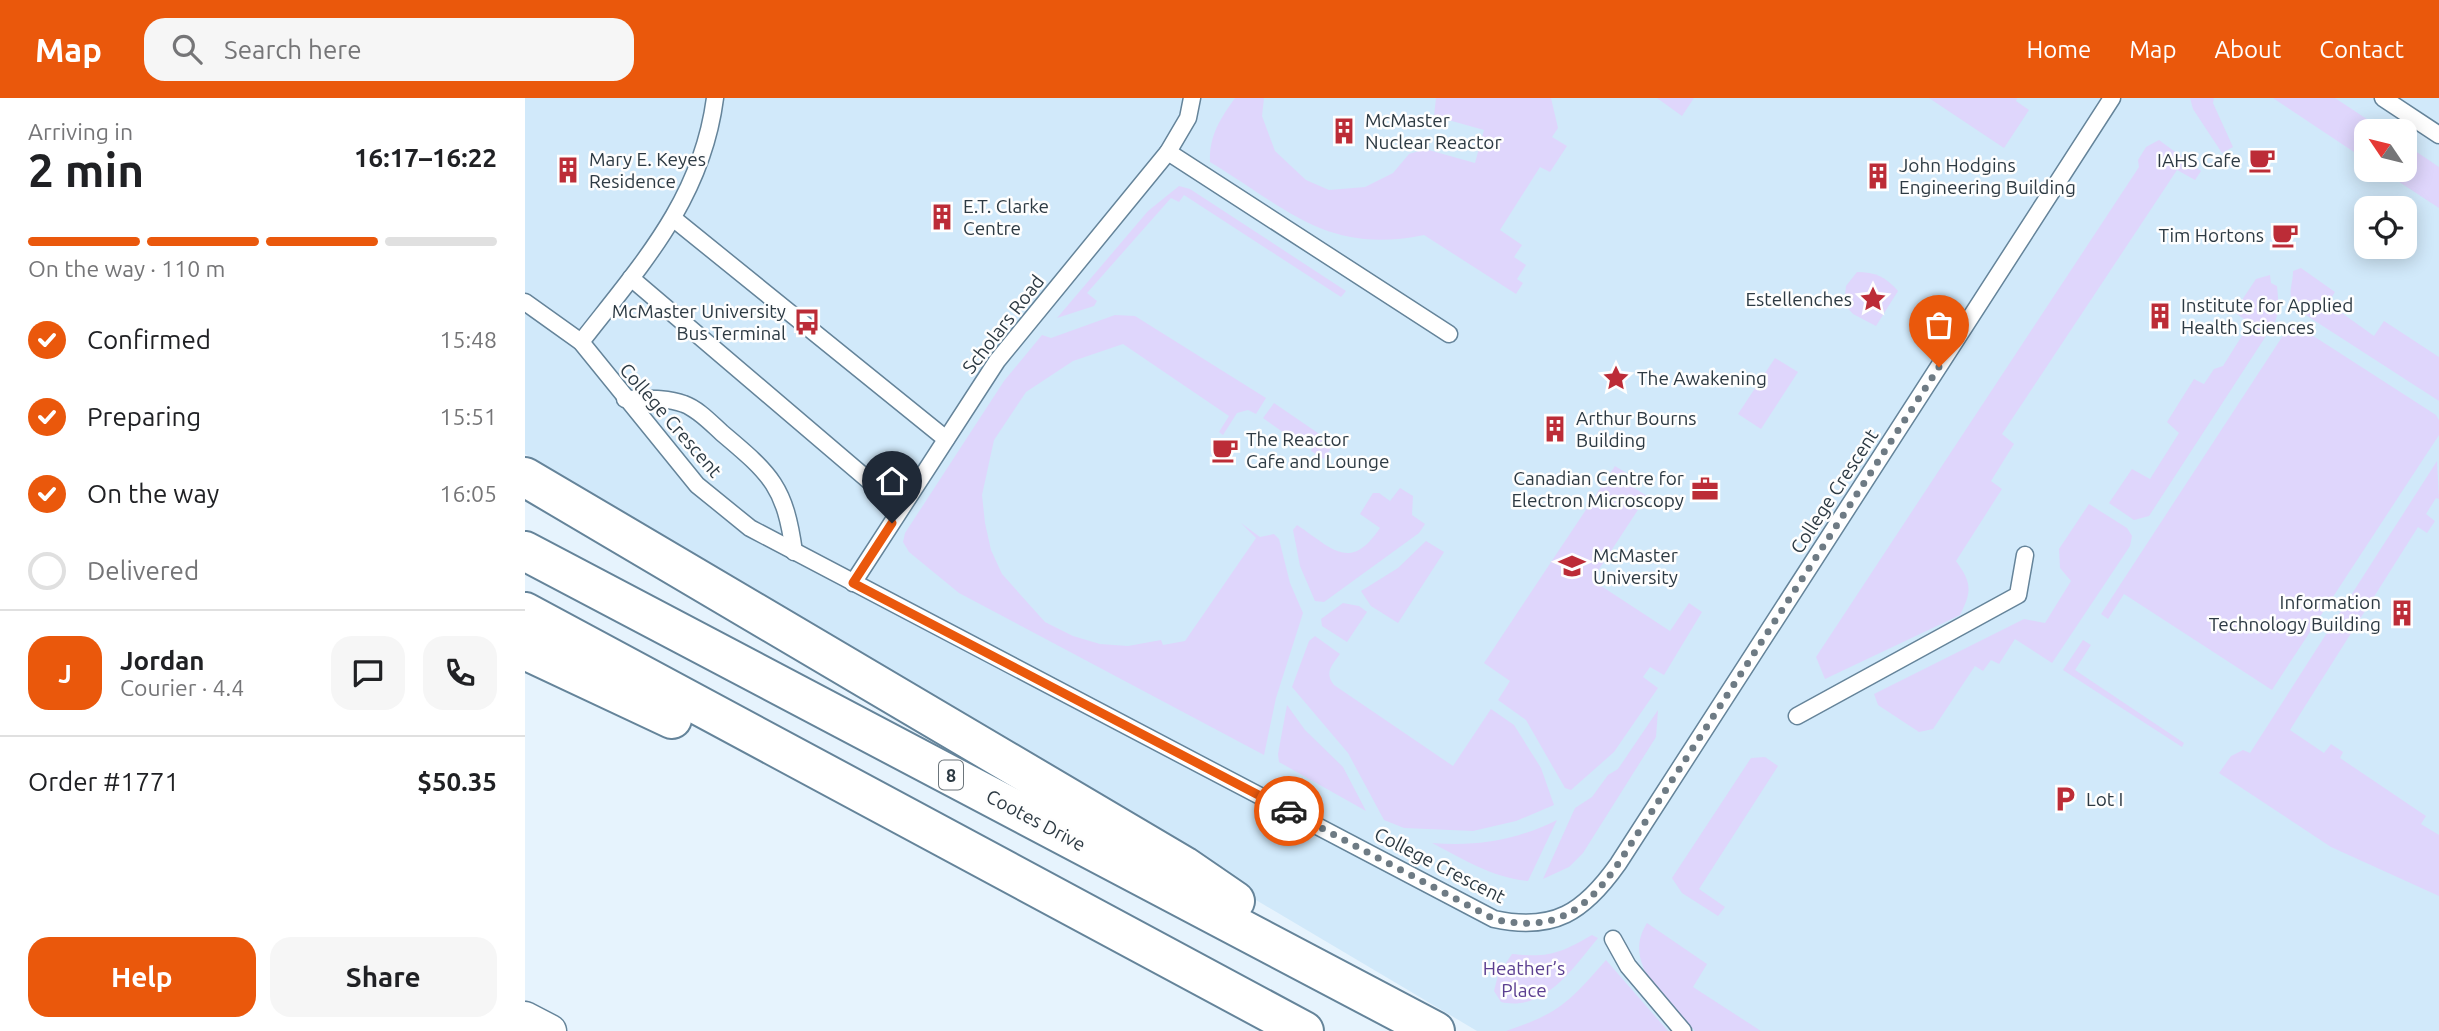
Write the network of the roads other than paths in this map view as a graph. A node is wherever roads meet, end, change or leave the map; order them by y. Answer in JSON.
{"nodes":[{"id":1,"x":715,"y":98,"type":"edge"},
{"id":2,"x":1192,"y":98,"type":"edge"},
{"id":3,"x":2112,"y":98,"type":"edge"},
{"id":4,"x":2382,"y":98,"type":"edge"},
{"id":5,"x":2439,"y":135,"type":"edge"},
{"id":6,"x":1168,"y":152,"type":"junction"},
{"id":7,"x":674,"y":219,"type":"junction"},
{"id":8,"x":631,"y":278,"type":"junction"},
{"id":9,"x":525,"y":302,"type":"edge"},
{"id":10,"x":1449,"y":334,"type":"dead end"},
{"id":11,"x":581,"y":342,"type":"junction"},
{"id":12,"x":625,"y":398,"type":"junction"},
{"id":13,"x":946,"y":439,"type":"junction"},
{"id":14,"x":525,"y":477,"type":"edge"},
{"id":15,"x":901,"y":508,"type":"junction"},
{"id":16,"x":525,"y":551,"type":"edge"},
{"id":17,"x":795,"y":552,"type":"junction"},
{"id":18,"x":2025,"y":555,"type":"dead end"},
{"id":19,"x":853,"y":583,"type":"junction"},
{"id":20,"x":525,"y":612,"type":"edge"},
{"id":21,"x":525,"y":650,"type":"edge"},
{"id":22,"x":1797,"y":716,"type":"dead end"},
{"id":23,"x":1064,"y":903,"type":"junction"},
{"id":24,"x":1613,"y":939,"type":"dead end"},
{"id":25,"x":1378,"y":1000,"type":"junction"},
{"id":26,"x":525,"y":1018,"type":"edge"},
{"id":27,"x":549,"y":1031,"type":"edge"},
{"id":28,"x":1304,"y":1031,"type":"edge"},
{"id":29,"x":1434,"y":1031,"type":"edge"},
{"id":30,"x":1683,"y":1031,"type":"edge"}],
"edges":[{"from":1,"to":7,"type":"lane"},
{"from":2,"to":6,"type":"lane","name":"Scholars Road"},
{"from":3,"to":19,"type":"lane","name":"College Crescent"},
{"from":4,"to":5,"type":"lane"},
{"from":6,"to":10,"type":"lane"},
{"from":6,"to":13,"type":"lane","name":"Scholars Road"},
{"from":7,"to":8,"type":"lane"},
{"from":7,"to":13,"type":"lane"},
{"from":8,"to":11,"type":"lane"},
{"from":8,"to":15,"type":"lane"},
{"from":9,"to":11,"type":"lane","name":"College Crescent"},
{"from":11,"to":12,"type":"lane","name":"College Crescent"},
{"from":12,"to":17,"type":"lane","name":"College Crescent"},
{"from":12,"to":17,"type":"lane"},
{"from":13,"to":15,"type":"lane","name":"Scholars Road"},
{"from":14,"to":25,"type":"main road"},
{"from":15,"to":19,"type":"lane","name":"Scholars Road"},
{"from":16,"to":25,"type":"main road","name":"Cootes Drive","number":"8"},
{"from":17,"to":19,"type":"lane","name":"College Crescent"},
{"from":18,"to":22,"type":"lane"},
{"from":20,"to":23,"type":"main road"},
{"from":21,"to":23,"type":"main road"},
{"from":23,"to":28,"type":"main road"},
{"from":24,"to":30,"type":"lane"},
{"from":25,"to":29,"type":"main road","name":"Cootes Drive","number":"8"},
{"from":26,"to":27,"type":"street"}]}
